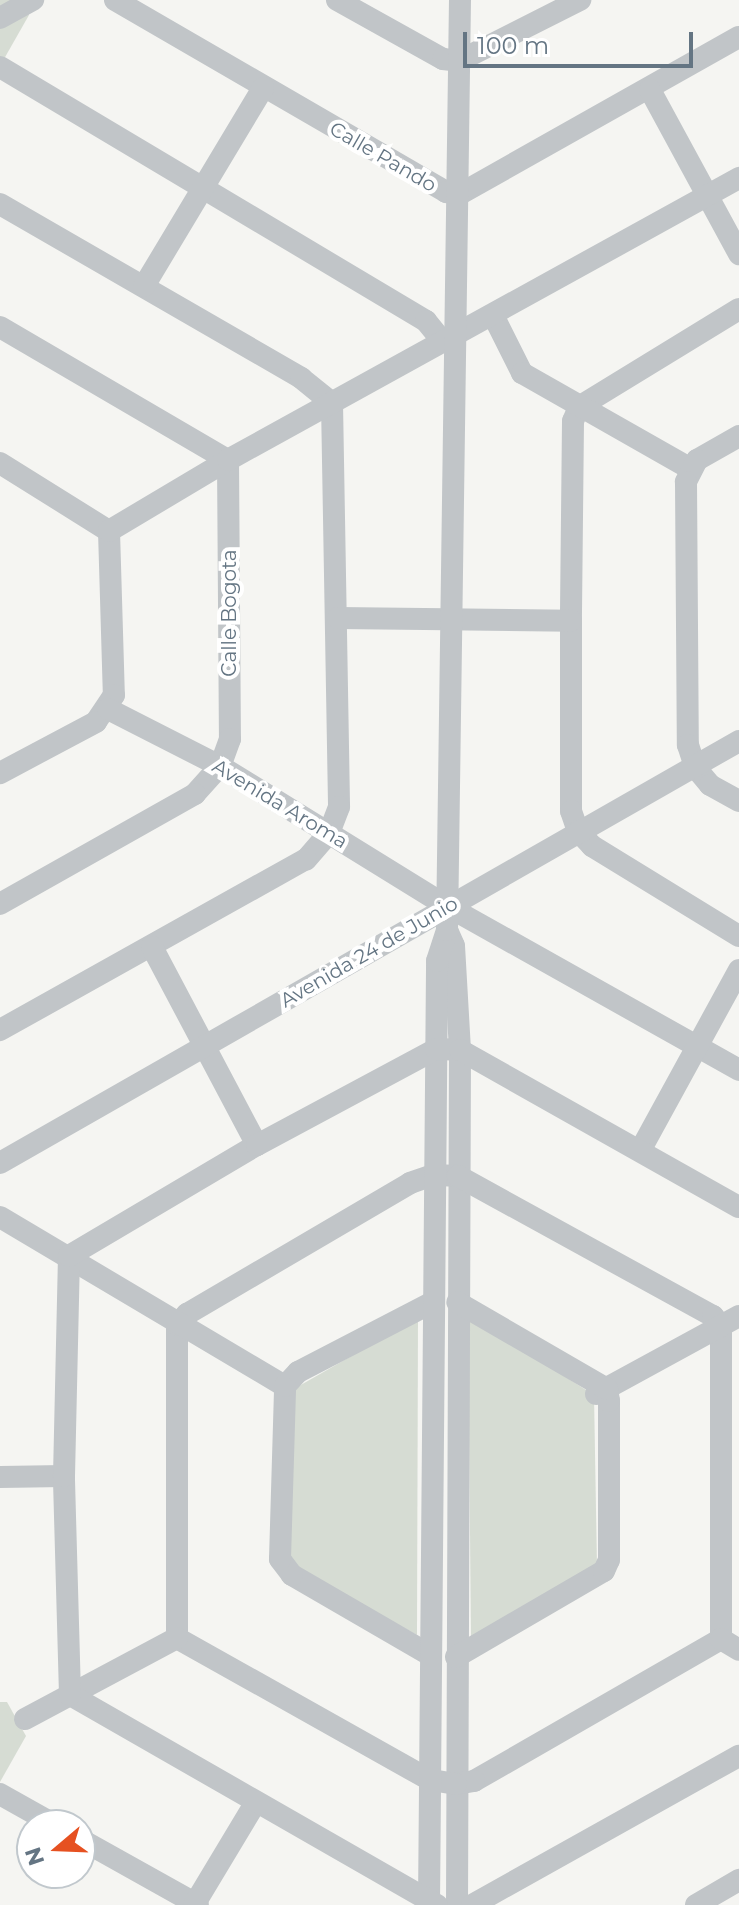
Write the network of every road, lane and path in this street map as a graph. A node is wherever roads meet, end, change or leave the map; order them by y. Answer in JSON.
{"nodes":[{"id":1,"x":33,"y":0,"type":"edge"},
{"id":2,"x":115,"y":0,"type":"edge"},
{"id":3,"x":337,"y":0,"type":"edge"},
{"id":4,"x":460,"y":0,"type":"edge"},
{"id":5,"x":580,"y":0,"type":"edge"},
{"id":6,"x":0,"y":18,"type":"edge"},
{"id":7,"x":739,"y":37,"type":"edge"},
{"id":8,"x":459,"y":61,"type":"junction"},
{"id":9,"x":0,"y":67,"type":"edge"},
{"id":10,"x":263,"y":88,"type":"junction"},
{"id":11,"x":650,"y":90,"type":"junction"},
{"id":12,"x":739,"y":178,"type":"edge"},
{"id":13,"x":203,"y":188,"type":"junction"},
{"id":14,"x":460,"y":194,"type":"junction"},
{"id":15,"x":708,"y":196,"type":"junction"},
{"id":16,"x":0,"y":204,"type":"edge"},
{"id":17,"x":739,"y":254,"type":"edge"},
{"id":18,"x":144,"y":286,"type":"junction"},
{"id":19,"x":739,"y":309,"type":"edge"},
{"id":20,"x":493,"y":315,"type":"junction"},
{"id":21,"x":0,"y":327,"type":"edge"},
{"id":22,"x":448,"y":339,"type":"junction"},
{"id":23,"x":332,"y":403,"type":"junction"},
{"id":24,"x":579,"y":407,"type":"junction"},
{"id":25,"x":739,"y":436,"type":"edge"},
{"id":26,"x":228,"y":460,"type":"junction"},
{"id":27,"x":0,"y":463,"type":"edge"},
{"id":28,"x":689,"y":468,"type":"junction"},
{"id":29,"x":109,"y":531,"type":"junction"},
{"id":30,"x":338,"y":618,"type":"junction"},
{"id":31,"x":450,"y":619,"type":"junction"},
{"id":32,"x":571,"y":621,"type":"junction"},
{"id":33,"x":108,"y":709,"type":"junction"},
{"id":34,"x":739,"y":741,"type":"edge"},
{"id":35,"x":220,"y":766,"type":"junction"},
{"id":36,"x":695,"y":767,"type":"junction"},
{"id":37,"x":0,"y":773,"type":"edge"},
{"id":38,"x":739,"y":801,"type":"edge"},
{"id":39,"x":578,"y":831,"type":"junction"},
{"id":40,"x":329,"y":833,"type":"junction"},
{"id":41,"x":0,"y":904,"type":"edge"},
{"id":42,"x":447,"y":906,"type":"junction"},
{"id":43,"x":447,"y":930,"type":"junction"},
{"id":44,"x":739,"y":936,"type":"edge"},
{"id":45,"x":152,"y":947,"type":"junction"},
{"id":46,"x":739,"y":970,"type":"edge"},
{"id":47,"x":0,"y":1030,"type":"edge"},
{"id":48,"x":697,"y":1047,"type":"junction"},
{"id":49,"x":206,"y":1048,"type":"junction"},
{"id":50,"x":436,"y":1049,"type":"junction"},
{"id":51,"x":460,"y":1050,"type":"junction"},
{"id":52,"x":739,"y":1070,"type":"edge"},
{"id":53,"x":257,"y":1145,"type":"junction"},
{"id":54,"x":641,"y":1149,"type":"junction"},
{"id":55,"x":0,"y":1163,"type":"edge"},
{"id":56,"x":433,"y":1175,"type":"junction"},
{"id":57,"x":458,"y":1176,"type":"junction"},
{"id":58,"x":739,"y":1207,"type":"edge"},
{"id":59,"x":0,"y":1217,"type":"edge"},
{"id":60,"x":69,"y":1256,"type":"junction"},
{"id":61,"x":433,"y":1302,"type":"junction"},
{"id":62,"x":457,"y":1302,"type":"junction"},
{"id":63,"x":730,"y":1321,"type":"edge"},
{"id":64,"x":177,"y":1325,"type":"junction"},
{"id":65,"x":285,"y":1386,"type":"junction"},
{"id":66,"x":600,"y":1392,"type":"junction"},
{"id":67,"x":64,"y":1476,"type":"junction"},
{"id":68,"x":0,"y":1477,"type":"edge"},
{"id":69,"x":177,"y":1638,"type":"junction"},
{"id":70,"x":730,"y":1644,"type":"edge"},
{"id":71,"x":430,"y":1655,"type":"junction"},
{"id":72,"x":456,"y":1657,"type":"junction"},
{"id":73,"x":70,"y":1695,"type":"junction"},
{"id":74,"x":25,"y":1719,"type":"dead end"},
{"id":75,"x":739,"y":1756,"type":"edge"},
{"id":76,"x":430,"y":1780,"type":"junction"},
{"id":77,"x":456,"y":1784,"type":"junction"},
{"id":78,"x":0,"y":1794,"type":"edge"},
{"id":79,"x":254,"y":1805,"type":"junction"},
{"id":80,"x":27,"y":1809,"type":"edge"},
{"id":81,"x":96,"y":1848,"type":"edge"},
{"id":82,"x":739,"y":1880,"type":"edge"},
{"id":83,"x":196,"y":1904,"type":"edge"},
{"id":84,"x":432,"y":1904,"type":"edge"},
{"id":85,"x":457,"y":1905,"type":"edge"},
{"id":86,"x":472,"y":1905,"type":"edge"},
{"id":87,"x":696,"y":1905,"type":"edge"}],
"edges":[{"from":1,"to":6,"type":"street"},
{"from":2,"to":10,"type":"street","name":"Calle Pando"},
{"from":3,"to":8,"type":"street"},
{"from":4,"to":8,"type":"street"},
{"from":5,"to":8,"type":"street"},
{"from":7,"to":11,"type":"street","name":"Calle Pando"},
{"from":8,"to":14,"type":"street"},
{"from":9,"to":13,"type":"street"},
{"from":10,"to":13,"type":"street"},
{"from":10,"to":14,"type":"street","name":"Calle Pando"},
{"from":11,"to":14,"type":"street","name":"Calle Pando"},
{"from":11,"to":15,"type":"street"},
{"from":12,"to":15,"type":"street"},
{"from":13,"to":18,"type":"street"},
{"from":13,"to":22,"type":"street"},
{"from":14,"to":22,"type":"street"},
{"from":15,"to":17,"type":"street"},
{"from":15,"to":20,"type":"street"},
{"from":16,"to":18,"type":"street"},
{"from":18,"to":23,"type":"street"},
{"from":19,"to":24,"type":"street"},
{"from":20,"to":22,"type":"street"},
{"from":20,"to":24,"type":"street"},
{"from":21,"to":26,"type":"street"},
{"from":22,"to":23,"type":"street"},
{"from":22,"to":31,"type":"street"},
{"from":23,"to":26,"type":"street"},
{"from":23,"to":30,"type":"street"},
{"from":24,"to":28,"type":"street"},
{"from":24,"to":32,"type":"street"},
{"from":25,"to":28,"type":"street"},
{"from":26,"to":29,"type":"street"},
{"from":26,"to":35,"type":"street","name":"Calle Bogota"},
{"from":27,"to":29,"type":"street"},
{"from":28,"to":36,"type":"street"},
{"from":29,"to":33,"type":"street"},
{"from":30,"to":31,"type":"street"},
{"from":30,"to":40,"type":"street"},
{"from":31,"to":32,"type":"street"},
{"from":31,"to":42,"type":"street"},
{"from":32,"to":39,"type":"street"},
{"from":33,"to":35,"type":"street","name":"Avenida Aroma"},
{"from":33,"to":37,"type":"street"},
{"from":34,"to":36,"type":"street","name":"Avenida 24 de Junio"},
{"from":35,"to":40,"type":"street","name":"Avenida Aroma"},
{"from":35,"to":41,"type":"street","name":"Calle Bogota"},
{"from":36,"to":38,"type":"street"},
{"from":36,"to":39,"type":"street","name":"Avenida 24 de Junio"},
{"from":39,"to":42,"type":"street","name":"Avenida 24 de Junio"},
{"from":39,"to":44,"type":"street"},
{"from":40,"to":42,"type":"street","name":"Avenida Aroma"},
{"from":40,"to":45,"type":"street"},
{"from":42,"to":43,"type":"street"},
{"from":42,"to":48,"type":"street","name":"Avenida Aroma"},
{"from":42,"to":49,"type":"street","name":"Avenida 24 de Junio"},
{"from":43,"to":50,"type":"street"},
{"from":43,"to":51,"type":"street"},
{"from":45,"to":47,"type":"street"},
{"from":45,"to":49,"type":"street"},
{"from":46,"to":48,"type":"street"},
{"from":48,"to":52,"type":"street","name":"Avenida Aroma"},
{"from":48,"to":54,"type":"street"},
{"from":49,"to":53,"type":"street"},
{"from":49,"to":55,"type":"street","name":"Avenida 24 de Junio"},
{"from":50,"to":51,"type":"street"},
{"from":50,"to":53,"type":"street"},
{"from":50,"to":56,"type":"street"},
{"from":51,"to":54,"type":"street"},
{"from":51,"to":57,"type":"street"},
{"from":53,"to":60,"type":"street"},
{"from":54,"to":58,"type":"street"},
{"from":56,"to":57,"type":"street"},
{"from":56,"to":61,"type":"street"},
{"from":56,"to":64,"type":"street"},
{"from":57,"to":62,"type":"street"},
{"from":57,"to":63,"type":"street"},
{"from":59,"to":60,"type":"street"},
{"from":60,"to":64,"type":"street"},
{"from":60,"to":67,"type":"street"},
{"from":61,"to":65,"type":"street"},
{"from":61,"to":71,"type":"street"},
{"from":62,"to":66,"type":"street"},
{"from":62,"to":72,"type":"street"},
{"from":63,"to":66,"type":"street"},
{"from":63,"to":70,"type":"street"},
{"from":64,"to":65,"type":"street"},
{"from":64,"to":69,"type":"street"},
{"from":65,"to":71,"type":"street"},
{"from":66,"to":72,"type":"street"},
{"from":67,"to":68,"type":"street"},
{"from":67,"to":73,"type":"street"},
{"from":69,"to":73,"type":"street"},
{"from":69,"to":76,"type":"street"},
{"from":70,"to":77,"type":"street"},
{"from":71,"to":76,"type":"street"},
{"from":72,"to":77,"type":"street"},
{"from":73,"to":74,"type":"street"},
{"from":73,"to":79,"type":"street"},
{"from":75,"to":86,"type":"street"},
{"from":76,"to":77,"type":"street"},
{"from":76,"to":84,"type":"street"},
{"from":77,"to":85,"type":"street"},
{"from":78,"to":80,"type":"street"},
{"from":79,"to":83,"type":"street"},
{"from":79,"to":84,"type":"street"},
{"from":81,"to":83,"type":"street"},
{"from":82,"to":87,"type":"street"}]}
